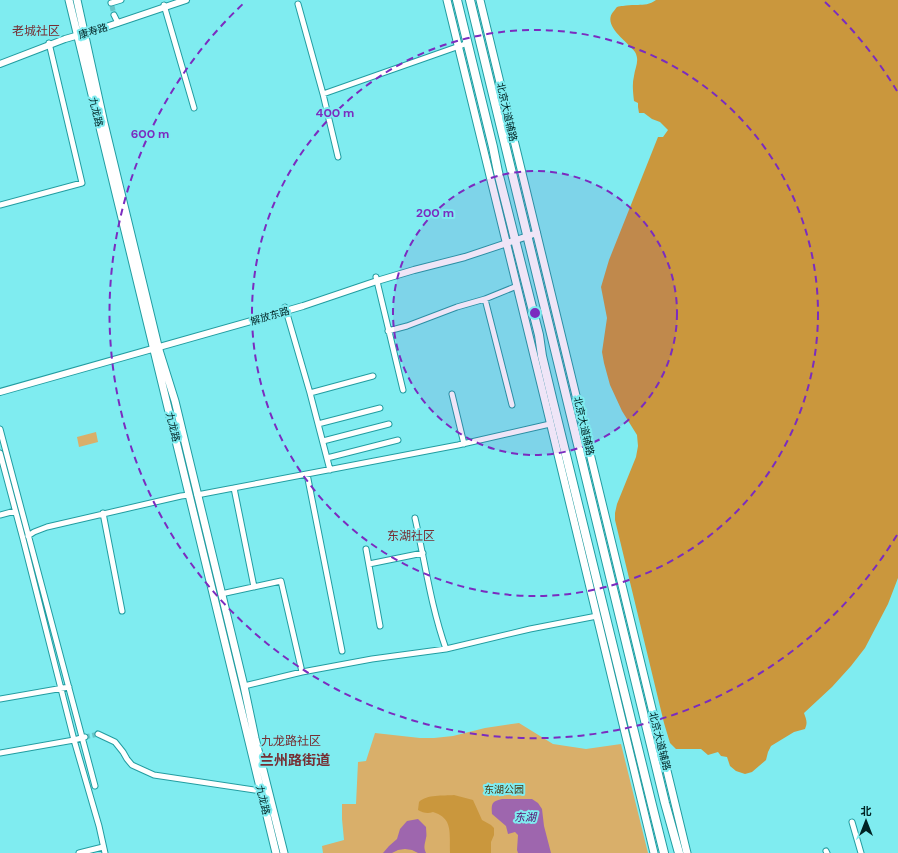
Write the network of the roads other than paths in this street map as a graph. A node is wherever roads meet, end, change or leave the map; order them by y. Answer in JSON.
{"nodes":[{"id":1,"x":69,"y":0,"type":"edge"},
{"id":2,"x":78,"y":0,"type":"edge"},
{"id":3,"x":121,"y":0,"type":"edge"},
{"id":4,"x":178,"y":0,"type":"edge"},
{"id":5,"x":186,"y":0,"type":"edge"},
{"id":6,"x":447,"y":0,"type":"edge"},
{"id":7,"x":457,"y":0,"type":"edge"},
{"id":8,"x":470,"y":0,"type":"edge"},
{"id":9,"x":480,"y":0,"type":"edge"},
{"id":10,"x":111,"y":3,"type":"edge"},
{"id":11,"x":298,"y":4,"type":"dead end"},
{"id":12,"x":164,"y":6,"type":"junction"},
{"id":13,"x":85,"y":32,"type":"junction"},
{"id":14,"x":78,"y":34,"type":"junction"},
{"id":15,"x":468,"y":43,"type":"junction"},
{"id":16,"x":49,"y":44,"type":"junction"},
{"id":17,"x":459,"y":46,"type":"junction"},
{"id":18,"x":0,"y":63,"type":"edge"},
{"id":19,"x":323,"y":94,"type":"junction"},
{"id":20,"x":194,"y":108,"type":"dead end"},
{"id":21,"x":338,"y":157,"type":"dead end"},
{"id":22,"x":0,"y":205,"type":"edge"},
{"id":23,"x":537,"y":231,"type":"junction"},
{"id":24,"x":527,"y":234,"type":"junction"},
{"id":25,"x":514,"y":238,"type":"junction"},
{"id":26,"x":506,"y":241,"type":"junction"},
{"id":27,"x":376,"y":279,"type":"junction"},
{"id":28,"x":517,"y":286,"type":"junction"},
{"id":29,"x":485,"y":299,"type":"junction"},
{"id":30,"x":285,"y":309,"type":"junction"},
{"id":31,"x":388,"y":331,"type":"junction"},
{"id":32,"x":155,"y":346,"type":"junction"},
{"id":33,"x":373,"y":376,"type":"dead end"},
{"id":34,"x":0,"y":388,"type":"edge"},
{"id":35,"x":403,"y":390,"type":"dead end"},
{"id":36,"x":0,"y":392,"type":"edge"},
{"id":37,"x":310,"y":393,"type":"junction"},
{"id":38,"x":452,"y":394,"type":"dead end"},
{"id":39,"x":512,"y":405,"type":"dead end"},
{"id":40,"x":380,"y":408,"type":"dead end"},
{"id":41,"x":318,"y":424,"type":"junction"},
{"id":42,"x":389,"y":424,"type":"dead end"},
{"id":43,"x":550,"y":424,"type":"junction"},
{"id":44,"x":0,"y":429,"type":"edge"},
{"id":45,"x":398,"y":440,"type":"dead end"},
{"id":46,"x":323,"y":441,"type":"junction"},
{"id":47,"x":464,"y":444,"type":"junction"},
{"id":48,"x":0,"y":453,"type":"edge"},
{"id":49,"x":327,"y":458,"type":"junction"},
{"id":50,"x":330,"y":470,"type":"junction"},
{"id":51,"x":307,"y":474,"type":"junction"},
{"id":52,"x":234,"y":488,"type":"junction"},
{"id":53,"x":193,"y":495,"type":"junction"},
{"id":54,"x":15,"y":511,"type":"junction"},
{"id":55,"x":103,"y":514,"type":"junction"},
{"id":56,"x":0,"y":515,"type":"edge"},
{"id":57,"x":415,"y":518,"type":"dead end"},
{"id":58,"x":29,"y":535,"type":"junction"},
{"id":59,"x":23,"y":539,"type":"junction"},
{"id":60,"x":366,"y":549,"type":"dead end"},
{"id":61,"x":423,"y":553,"type":"junction"},
{"id":62,"x":369,"y":564,"type":"junction"},
{"id":63,"x":254,"y":587,"type":"junction"},
{"id":64,"x":221,"y":594,"type":"junction"},
{"id":65,"x":122,"y":611,"type":"dead end"},
{"id":66,"x":596,"y":616,"type":"junction"},
{"id":67,"x":380,"y":626,"type":"dead end"},
{"id":68,"x":446,"y":649,"type":"junction"},
{"id":69,"x":342,"y":651,"type":"dead end"},
{"id":70,"x":302,"y":672,"type":"junction"},
{"id":71,"x":244,"y":686,"type":"junction"},
{"id":72,"x":69,"y":687,"type":"junction"},
{"id":73,"x":61,"y":688,"type":"junction"},
{"id":74,"x":0,"y":699,"type":"edge"},
{"id":75,"x":98,"y":734,"type":"tunnel mouth"},
{"id":76,"x":84,"y":737,"type":"junction"},
{"id":77,"x":74,"y":740,"type":"junction"},
{"id":78,"x":0,"y":753,"type":"edge"},
{"id":79,"x":95,"y":786,"type":"dead end"},
{"id":80,"x":261,"y":791,"type":"junction"},
{"id":81,"x":852,"y":822,"type":"dead end"},
{"id":82,"x":103,"y":847,"type":"junction"},
{"id":83,"x":79,"y":853,"type":"edge"},
{"id":84,"x":105,"y":853,"type":"edge"},
{"id":85,"x":276,"y":853,"type":"edge"},
{"id":86,"x":284,"y":853,"type":"edge"},
{"id":87,"x":654,"y":853,"type":"edge"},
{"id":88,"x":664,"y":853,"type":"edge"},
{"id":89,"x":678,"y":853,"type":"edge"},
{"id":90,"x":687,"y":853,"type":"edge"},
{"id":91,"x":861,"y":853,"type":"edge"}],
"edges":[{"from":1,"to":14,"type":"main road","name":"九龙路"},
{"from":2,"to":13,"type":"main road","name":"九龙路"},
{"from":3,"to":10,"type":"street"},
{"from":4,"to":12,"type":"street","name":"康寿路"},
{"from":5,"to":12,"type":"street","name":"康寿路"},
{"from":6,"to":17,"type":"main road"},
{"from":7,"to":15,"type":"main road"},
{"from":8,"to":24,"type":"main road"},
{"from":9,"to":23,"type":"main road","name":"北京大道辅路"},
{"from":11,"to":19,"type":"street"},
{"from":12,"to":13,"type":"street","name":"康寿路"},
{"from":12,"to":20,"type":"street"},
{"from":13,"to":14,"type":"street","name":"康寿路"},
{"from":13,"to":32,"type":"main road","name":"九龙路"},
{"from":14,"to":16,"type":"street","name":"康寿路"},
{"from":14,"to":32,"type":"main road","name":"九龙路"},
{"from":15,"to":17,"type":"street"},
{"from":15,"to":25,"type":"main road"},
{"from":16,"to":18,"type":"street","name":"康寿路"},
{"from":16,"to":22,"type":"street"},
{"from":17,"to":19,"type":"street"},
{"from":17,"to":26,"type":"main road"},
{"from":19,"to":21,"type":"street"},
{"from":23,"to":24,"type":"street","name":"解放东路"},
{"from":23,"to":90,"type":"main road","name":"北京大道辅路"},
{"from":24,"to":25,"type":"street","name":"解放东路"},
{"from":24,"to":89,"type":"main road"},
{"from":25,"to":26,"type":"street","name":"解放东路"},
{"from":25,"to":88,"type":"main road"},
{"from":26,"to":27,"type":"street","name":"解放东路"},
{"from":26,"to":28,"type":"main road"},
{"from":27,"to":30,"type":"street","name":"解放东路"},
{"from":27,"to":31,"type":"street"},
{"from":28,"to":29,"type":"street"},
{"from":28,"to":43,"type":"main road"},
{"from":29,"to":31,"type":"street"},
{"from":29,"to":39,"type":"street"},
{"from":30,"to":32,"type":"street","name":"解放东路"},
{"from":30,"to":37,"type":"street"},
{"from":31,"to":35,"type":"street"},
{"from":32,"to":34,"type":"street","name":"解放东路"},
{"from":32,"to":36,"type":"street","name":"解放东路"},
{"from":32,"to":53,"type":"main road","name":"九龙路"},
{"from":33,"to":37,"type":"street"},
{"from":37,"to":41,"type":"street"},
{"from":38,"to":47,"type":"street"},
{"from":40,"to":41,"type":"street"},
{"from":41,"to":46,"type":"street"},
{"from":42,"to":46,"type":"street"},
{"from":43,"to":47,"type":"street"},
{"from":43,"to":66,"type":"main road"},
{"from":44,"to":58,"type":"street"},
{"from":45,"to":49,"type":"street"},
{"from":46,"to":49,"type":"street"},
{"from":47,"to":50,"type":"street"},
{"from":48,"to":54,"type":"street"},
{"from":49,"to":50,"type":"street"},
{"from":50,"to":51,"type":"street"},
{"from":51,"to":52,"type":"street"},
{"from":51,"to":69,"type":"street"},
{"from":52,"to":53,"type":"street"},
{"from":52,"to":63,"type":"street"},
{"from":53,"to":55,"type":"street"},
{"from":53,"to":64,"type":"main road","name":"九龙路"},
{"from":53,"to":80,"type":"main road","name":"九龙路"},
{"from":54,"to":56,"type":"street"},
{"from":54,"to":59,"type":"street"},
{"from":55,"to":58,"type":"street"},
{"from":55,"to":65,"type":"street"},
{"from":57,"to":61,"type":"street"},
{"from":58,"to":59,"type":"street"},
{"from":58,"to":72,"type":"street"},
{"from":59,"to":73,"type":"street"},
{"from":60,"to":62,"type":"street"},
{"from":61,"to":62,"type":"street"},
{"from":61,"to":68,"type":"street"},
{"from":62,"to":67,"type":"street"},
{"from":63,"to":64,"type":"street"},
{"from":63,"to":70,"type":"street"},
{"from":64,"to":71,"type":"main road","name":"九龙路"},
{"from":66,"to":68,"type":"street"},
{"from":66,"to":87,"type":"main road"},
{"from":68,"to":70,"type":"street"},
{"from":70,"to":71,"type":"street"},
{"from":71,"to":86,"type":"main road","name":"九龙路"},
{"from":72,"to":73,"type":"street"},
{"from":72,"to":76,"type":"street"},
{"from":73,"to":74,"type":"street"},
{"from":73,"to":77,"type":"street"},
{"from":75,"to":80,"type":"street"},
{"from":76,"to":77,"type":"street"},
{"from":76,"to":79,"type":"street"},
{"from":77,"to":78,"type":"street"},
{"from":77,"to":82,"type":"street"},
{"from":80,"to":85,"type":"main road","name":"九龙路"},
{"from":81,"to":91,"type":"street"},
{"from":82,"to":83,"type":"street"},
{"from":82,"to":84,"type":"street"}]}
